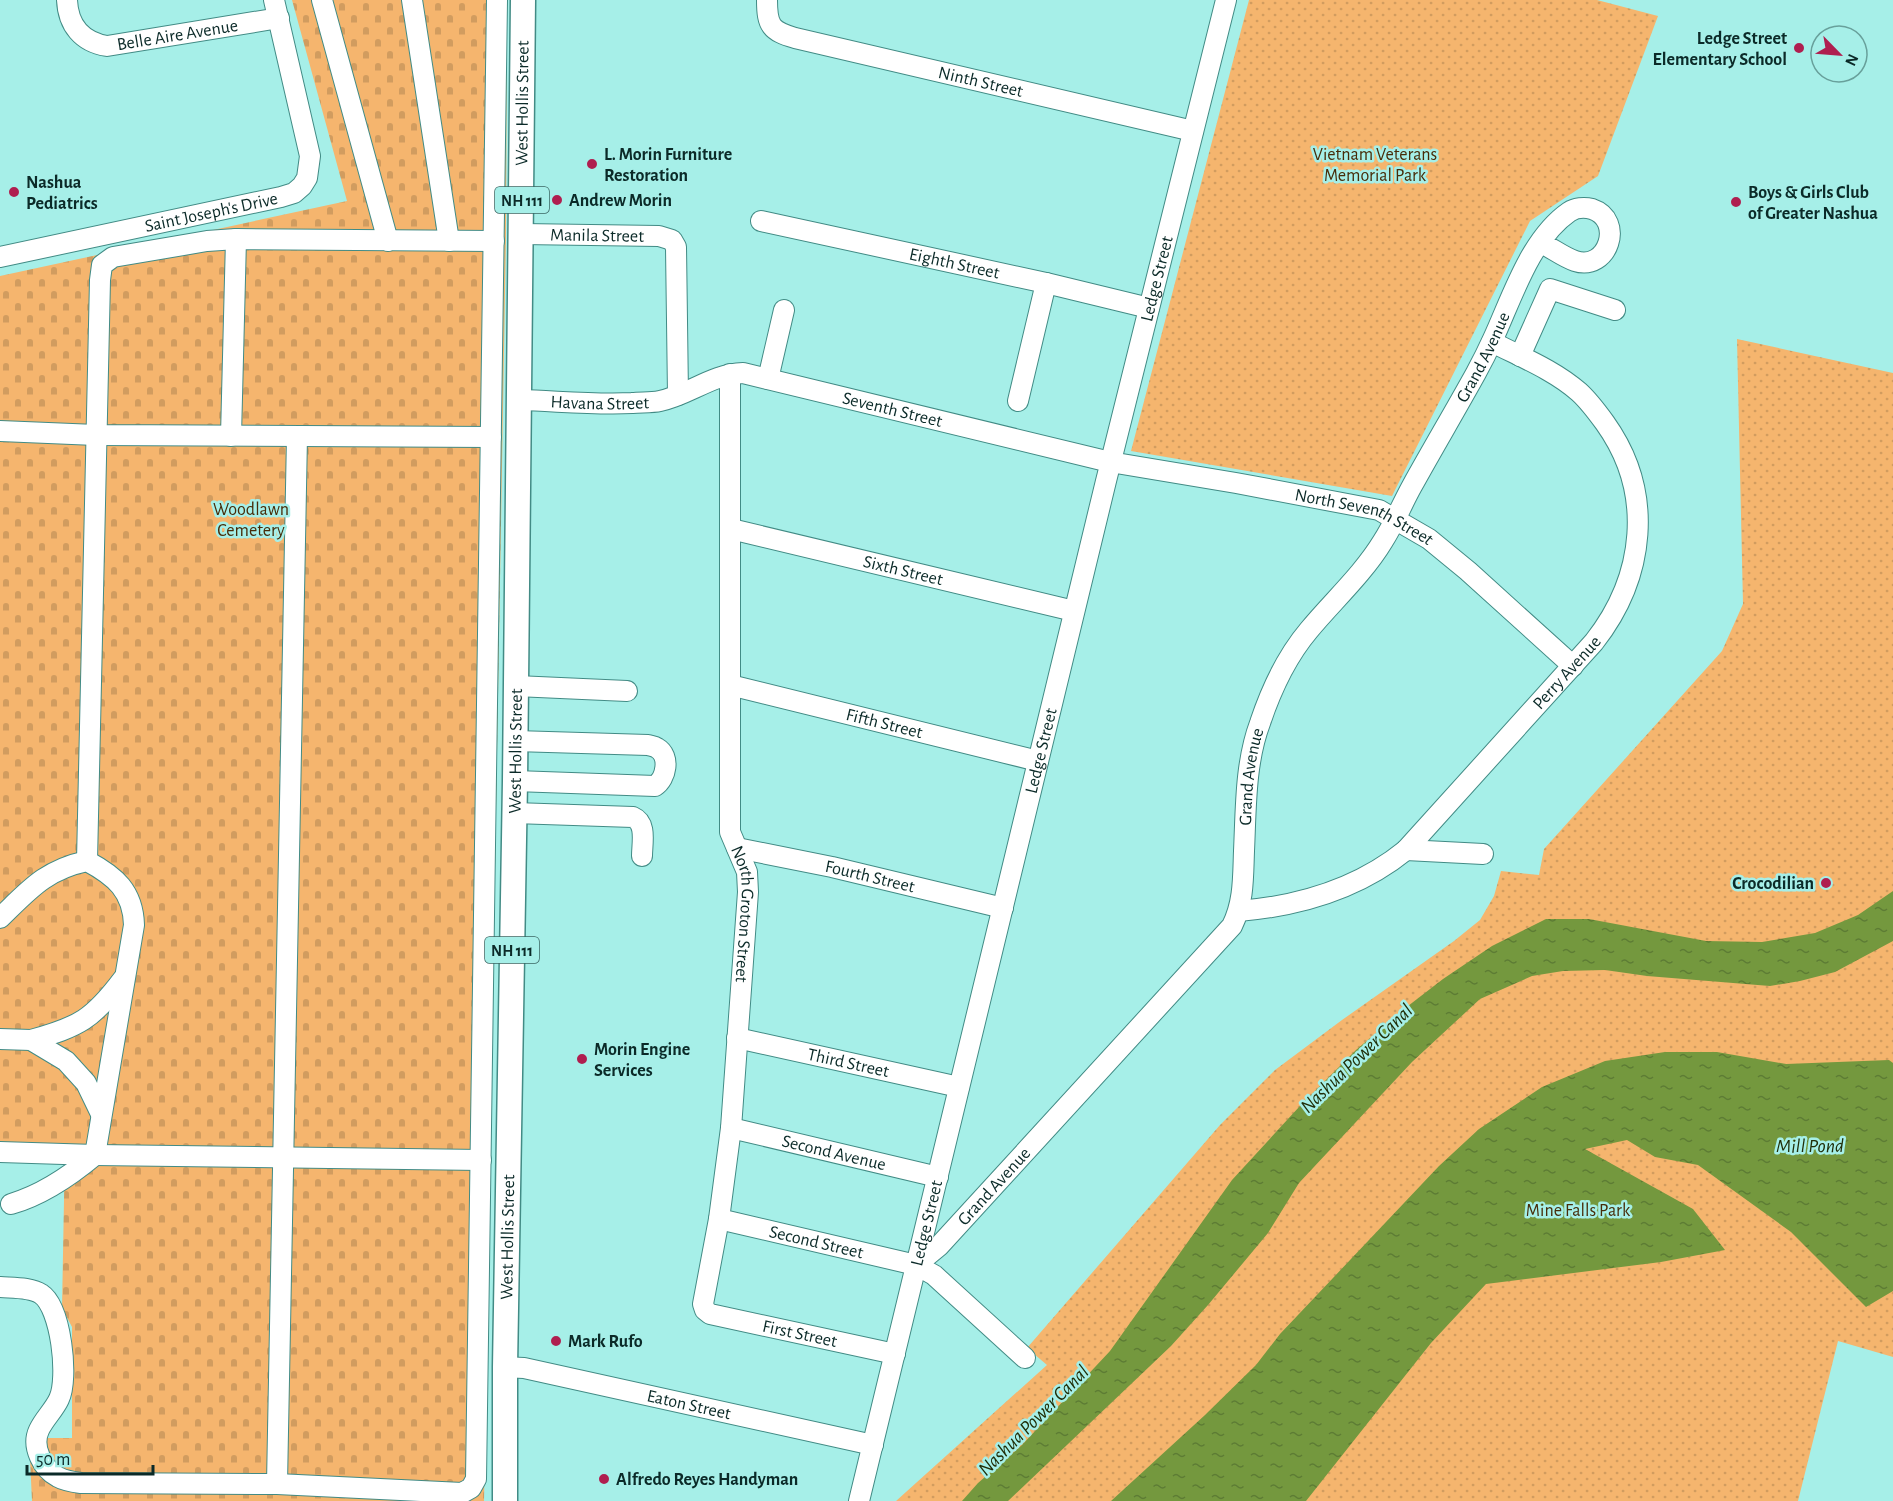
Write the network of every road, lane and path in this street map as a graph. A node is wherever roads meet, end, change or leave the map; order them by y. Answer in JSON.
{"nodes":[{"id":1,"x":67,"y":0,"type":"edge"},
{"id":2,"x":322,"y":0,"type":"edge"},
{"id":3,"x":412,"y":0,"type":"edge"},
{"id":4,"x":497,"y":0,"type":"edge"},
{"id":5,"x":524,"y":0,"type":"edge"},
{"id":6,"x":767,"y":0,"type":"edge"},
{"id":7,"x":1226,"y":0,"type":"edge"},
{"id":8,"x":276,"y":9,"type":"edge"},
{"id":9,"x":1193,"y":131,"type":"junction"},
{"id":10,"x":760,"y":221,"type":"dead end"},
{"id":11,"x":522,"y":234,"type":"junction"},
{"id":12,"x":236,"y":239,"type":"junction"},
{"id":13,"x":388,"y":241,"type":"junction"},
{"id":14,"x":448,"y":241,"type":"junction"},
{"id":15,"x":494,"y":241,"type":"junction"},
{"id":16,"x":1541,"y":243,"type":"dead end"},
{"id":17,"x":0,"y":257,"type":"edge"},
{"id":18,"x":1046,"y":283,"type":"junction"},
{"id":19,"x":1149,"y":308,"type":"junction"},
{"id":20,"x":784,"y":310,"type":"dead end"},
{"id":21,"x":1615,"y":310,"type":"dead end"},
{"id":22,"x":1492,"y":342,"type":"junction"},
{"id":23,"x":1520,"y":356,"type":"junction"},
{"id":24,"x":730,"y":374,"type":"junction"},
{"id":25,"x":768,"y":379,"type":"junction"},
{"id":26,"x":678,"y":395,"type":"junction"},
{"id":27,"x":520,"y":400,"type":"junction"},
{"id":28,"x":1018,"y":401,"type":"dead end"},
{"id":29,"x":0,"y":431,"type":"edge"},
{"id":30,"x":96,"y":435,"type":"junction"},
{"id":31,"x":231,"y":436,"type":"junction"},
{"id":32,"x":297,"y":436,"type":"junction"},
{"id":33,"x":491,"y":437,"type":"junction"},
{"id":34,"x":1110,"y":462,"type":"junction"},
{"id":35,"x":1396,"y":518,"type":"junction"},
{"id":36,"x":731,"y":529,"type":"junction"},
{"id":37,"x":1074,"y":611,"type":"junction"},
{"id":38,"x":1573,"y":666,"type":"junction"},
{"id":39,"x":730,"y":685,"type":"junction"},
{"id":40,"x":516,"y":686,"type":"junction"},
{"id":41,"x":627,"y":691,"type":"dead end"},
{"id":42,"x":515,"y":741,"type":"junction"},
{"id":43,"x":1038,"y":761,"type":"junction"},
{"id":44,"x":515,"y":781,"type":"junction"},
{"id":45,"x":514,"y":813,"type":"junction"},
{"id":46,"x":737,"y":848,"type":"junction"},
{"id":47,"x":1406,"y":850,"type":"junction"},
{"id":48,"x":1483,"y":854,"type":"dead end"},
{"id":49,"x":642,"y":856,"type":"dead end"},
{"id":50,"x":87,"y":861,"type":"junction"},
{"id":51,"x":1003,"y":908,"type":"junction"},
{"id":52,"x":1239,"y":911,"type":"junction"},
{"id":53,"x":0,"y":918,"type":"edge"},
{"id":54,"x":127,"y":975,"type":"junction"},
{"id":55,"x":74,"y":1026,"type":"junction"},
{"id":56,"x":737,"y":1038,"type":"junction"},
{"id":57,"x":0,"y":1039,"type":"edge"},
{"id":58,"x":31,"y":1040,"type":"junction"},
{"id":59,"x":66,"y":1061,"type":"junction"},
{"id":60,"x":959,"y":1087,"type":"junction"},
{"id":61,"x":101,"y":1114,"type":"junction"},
{"id":62,"x":731,"y":1128,"type":"junction"},
{"id":63,"x":0,"y":1152,"type":"edge"},
{"id":64,"x":95,"y":1155,"type":"junction"},
{"id":65,"x":283,"y":1158,"type":"junction"},
{"id":66,"x":481,"y":1160,"type":"junction"},
{"id":67,"x":938,"y":1177,"type":"junction"},
{"id":68,"x":10,"y":1204,"type":"dead end"},
{"id":69,"x":718,"y":1219,"type":"junction"},
{"id":70,"x":916,"y":1265,"type":"junction"},
{"id":71,"x":0,"y":1287,"type":"edge"},
{"id":72,"x":705,"y":1310,"type":"joint"},
{"id":73,"x":895,"y":1354,"type":"junction"},
{"id":74,"x":1025,"y":1358,"type":"dead end"},
{"id":75,"x":505,"y":1366,"type":"junction"},
{"id":76,"x":873,"y":1445,"type":"junction"},
{"id":77,"x":277,"y":1484,"type":"junction"},
{"id":78,"x":505,"y":1501,"type":"edge"},
{"id":79,"x":859,"y":1501,"type":"edge"}],
"edges":[{"from":1,"to":8,"type":"street","name":"Belle Aire Avenue"},
{"from":2,"to":13,"type":"street"},
{"from":3,"to":14,"type":"street"},
{"from":4,"to":15,"type":"street"},
{"from":5,"to":11,"type":"main road","name":"West Hollis Street","number":"NH 111"},
{"from":6,"to":9,"type":"street","name":"Ninth Street"},
{"from":7,"to":9,"type":"street","name":"Ledge Street"},
{"from":8,"to":17,"type":"street","name":"Saint Joseph's Drive"},
{"from":9,"to":19,"type":"street","name":"Ledge Street"},
{"from":10,"to":18,"type":"street","name":"Eighth Street"},
{"from":11,"to":26,"type":"street","name":"Manila Street"},
{"from":11,"to":27,"type":"main road","name":"West Hollis Street","number":"NH 111"},
{"from":12,"to":13,"type":"street"},
{"from":12,"to":30,"type":"street"},
{"from":12,"to":31,"type":"street"},
{"from":13,"to":14,"type":"street"},
{"from":14,"to":15,"type":"street"},
{"from":15,"to":33,"type":"street"},
{"from":16,"to":22,"type":"street","name":"Grand Avenue"},
{"from":18,"to":19,"type":"street","name":"Eighth Street"},
{"from":18,"to":28,"type":"street"},
{"from":19,"to":34,"type":"street","name":"Ledge Street"},
{"from":20,"to":25,"type":"street"},
{"from":21,"to":23,"type":"street"},
{"from":22,"to":23,"type":"street","name":"Perry Avenue"},
{"from":22,"to":35,"type":"street","name":"Grand Avenue"},
{"from":23,"to":38,"type":"street","name":"Perry Avenue"},
{"from":24,"to":25,"type":"street","name":"Seventh Street"},
{"from":24,"to":26,"type":"street","name":"Seventh Street"},
{"from":24,"to":36,"type":"street","name":"North Groton Street"},
{"from":25,"to":34,"type":"street","name":"Seventh Street"},
{"from":26,"to":27,"type":"street","name":"Havana Street"},
{"from":27,"to":40,"type":"main road","name":"West Hollis Street","number":"NH 111"},
{"from":29,"to":30,"type":"street"},
{"from":30,"to":31,"type":"street"},
{"from":30,"to":50,"type":"street"},
{"from":31,"to":32,"type":"street"},
{"from":32,"to":33,"type":"street"},
{"from":32,"to":65,"type":"street"},
{"from":33,"to":66,"type":"street"},
{"from":34,"to":35,"type":"street","name":"North Seventh Street"},
{"from":34,"to":37,"type":"street","name":"Ledge Street"},
{"from":35,"to":38,"type":"street","name":"North Seventh Street"},
{"from":35,"to":52,"type":"street","name":"Grand Avenue"},
{"from":36,"to":37,"type":"street","name":"Sixth Street"},
{"from":36,"to":39,"type":"street","name":"North Groton Street"},
{"from":37,"to":43,"type":"street","name":"Ledge Street"},
{"from":38,"to":47,"type":"street","name":"Perry Avenue"},
{"from":39,"to":43,"type":"street","name":"Fifth Street"},
{"from":39,"to":46,"type":"street","name":"North Groton Street"},
{"from":40,"to":41,"type":"street"},
{"from":40,"to":42,"type":"main road","name":"West Hollis Street","number":"NH 111"},
{"from":42,"to":44,"type":"main road","name":"West Hollis Street","number":"NH 111"},
{"from":42,"to":44,"type":"street"},
{"from":43,"to":51,"type":"street","name":"Ledge Street"},
{"from":44,"to":45,"type":"main road","name":"West Hollis Street","number":"NH 111"},
{"from":45,"to":49,"type":"street"},
{"from":45,"to":75,"type":"main road","name":"West Hollis Street","number":"NH 111"},
{"from":46,"to":51,"type":"street","name":"Fourth Street"},
{"from":46,"to":56,"type":"street","name":"North Groton Street"},
{"from":47,"to":48,"type":"street"},
{"from":47,"to":52,"type":"street","name":"Perry Avenue"},
{"from":50,"to":53,"type":"street"},
{"from":50,"to":54,"type":"street"},
{"from":51,"to":60,"type":"street","name":"Ledge Street"},
{"from":52,"to":70,"type":"street","name":"Grand Avenue"},
{"from":54,"to":55,"type":"street"},
{"from":54,"to":61,"type":"street"},
{"from":55,"to":58,"type":"street"},
{"from":55,"to":59,"type":"street"},
{"from":56,"to":60,"type":"street","name":"Third Street"},
{"from":56,"to":62,"type":"street","name":"North Groton Street"},
{"from":57,"to":58,"type":"street"},
{"from":58,"to":59,"type":"street"},
{"from":59,"to":61,"type":"street"},
{"from":60,"to":67,"type":"street","name":"Ledge Street"},
{"from":61,"to":64,"type":"street"},
{"from":62,"to":67,"type":"street","name":"Second Avenue"},
{"from":62,"to":69,"type":"street","name":"North Groton Street"},
{"from":63,"to":64,"type":"street"},
{"from":64,"to":65,"type":"street"},
{"from":64,"to":68,"type":"street"},
{"from":65,"to":66,"type":"street"},
{"from":65,"to":77,"type":"street"},
{"from":66,"to":77,"type":"street"},
{"from":67,"to":70,"type":"street","name":"Ledge Street"},
{"from":69,"to":70,"type":"street","name":"Second Street"},
{"from":69,"to":72,"type":"street","name":"North Groton Street"},
{"from":70,"to":73,"type":"street","name":"Ledge Street"},
{"from":70,"to":74,"type":"street"},
{"from":71,"to":77,"type":"street"},
{"from":72,"to":73,"type":"street","name":"First Street"},
{"from":73,"to":76,"type":"street","name":"Ledge Street"},
{"from":75,"to":76,"type":"street","name":"Eaton Street"},
{"from":75,"to":78,"type":"main road","name":"West Hollis Street","number":"NH 111"},
{"from":76,"to":79,"type":"street","name":"Ledge Street"}]}
